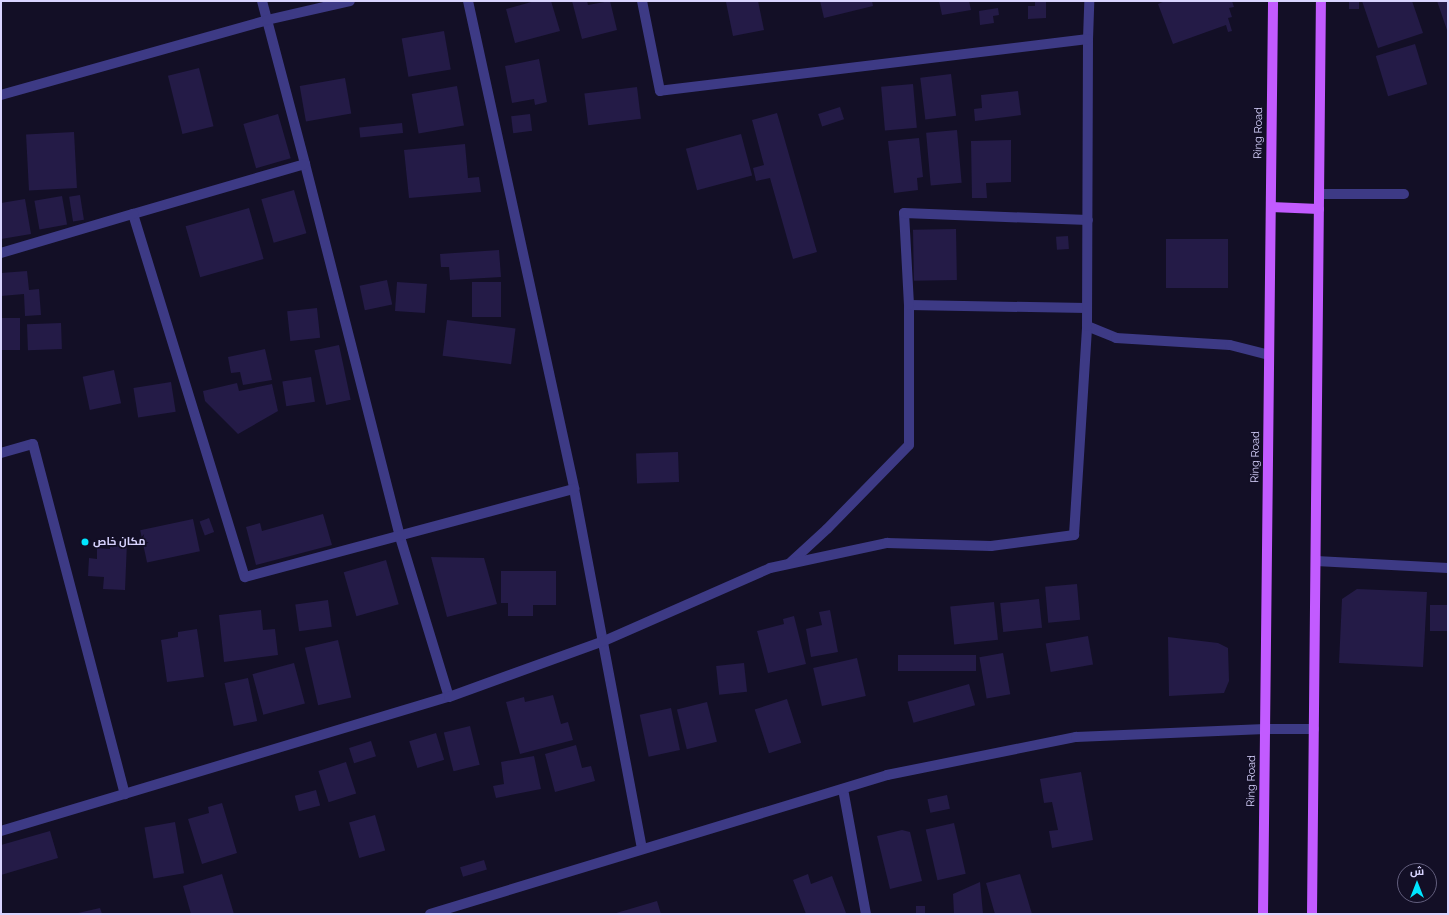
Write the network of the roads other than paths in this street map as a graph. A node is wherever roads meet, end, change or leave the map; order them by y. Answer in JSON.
{"nodes":[{"id":1,"x":262,"y":1,"type":"edge"},
{"id":2,"x":350,"y":1,"type":"edge"},
{"id":3,"x":468,"y":1,"type":"edge"},
{"id":4,"x":642,"y":1,"type":"edge"},
{"id":5,"x":1089,"y":1,"type":"edge"},
{"id":6,"x":1273,"y":1,"type":"edge"},
{"id":7,"x":1321,"y":1,"type":"edge"},
{"id":8,"x":267,"y":20,"type":"junction"},
{"id":9,"x":1088,"y":39,"type":"junction"},
{"id":10,"x":1,"y":95,"type":"edge"},
{"id":11,"x":305,"y":164,"type":"junction"},
{"id":12,"x":1319,"y":194,"type":"junction"},
{"id":13,"x":1404,"y":194,"type":"dead end"},
{"id":14,"x":1271,"y":207,"type":"junction"},
{"id":15,"x":1319,"y":209,"type":"junction"},
{"id":16,"x":133,"y":214,"type":"junction"},
{"id":17,"x":1088,"y":220,"type":"junction"},
{"id":18,"x":1,"y":253,"type":"edge"},
{"id":19,"x":909,"y":305,"type":"junction"},
{"id":20,"x":1087,"y":308,"type":"junction"},
{"id":21,"x":1087,"y":326,"type":"junction"},
{"id":22,"x":1269,"y":355,"type":"junction"},
{"id":23,"x":1,"y":454,"type":"edge"},
{"id":24,"x":574,"y":489,"type":"junction"},
{"id":25,"x":400,"y":537,"type":"junction"},
{"id":26,"x":1316,"y":561,"type":"junction"},
{"id":27,"x":789,"y":564,"type":"junction"},
{"id":28,"x":1448,"y":568,"type":"edge"},
{"id":29,"x":604,"y":641,"type":"junction"},
{"id":30,"x":449,"y":697,"type":"junction"},
{"id":31,"x":1265,"y":729,"type":"junction"},
{"id":32,"x":1314,"y":729,"type":"junction"},
{"id":33,"x":843,"y":789,"type":"junction"},
{"id":34,"x":125,"y":794,"type":"junction"},
{"id":35,"x":1,"y":831,"type":"edge"},
{"id":36,"x":642,"y":848,"type":"junction"},
{"id":37,"x":430,"y":914,"type":"edge"},
{"id":38,"x":866,"y":914,"type":"edge"},
{"id":39,"x":1263,"y":914,"type":"edge"},
{"id":40,"x":1312,"y":914,"type":"edge"}],
"edges":[{"from":1,"to":8,"type":"street"},
{"from":2,"to":8,"type":"street"},
{"from":3,"to":24,"type":"street"},
{"from":4,"to":9,"type":"street"},
{"from":5,"to":9,"type":"street"},
{"from":6,"to":14,"type":"main road","name":"Ring Road"},
{"from":7,"to":12,"type":"main road"},
{"from":8,"to":10,"type":"street"},
{"from":8,"to":11,"type":"street"},
{"from":9,"to":17,"type":"street"},
{"from":11,"to":16,"type":"street"},
{"from":11,"to":25,"type":"street"},
{"from":12,"to":13,"type":"street"},
{"from":12,"to":15,"type":"main road"},
{"from":14,"to":15,"type":"main road"},
{"from":14,"to":22,"type":"main road","name":"Ring Road"},
{"from":15,"to":26,"type":"main road"},
{"from":16,"to":18,"type":"street"},
{"from":16,"to":25,"type":"street"},
{"from":17,"to":19,"type":"street"},
{"from":17,"to":20,"type":"street"},
{"from":19,"to":20,"type":"street"},
{"from":19,"to":27,"type":"street"},
{"from":20,"to":21,"type":"street"},
{"from":21,"to":22,"type":"street"},
{"from":21,"to":27,"type":"street"},
{"from":22,"to":31,"type":"main road","name":"Ring Road"},
{"from":23,"to":34,"type":"street"},
{"from":24,"to":25,"type":"street"},
{"from":24,"to":29,"type":"street"},
{"from":25,"to":30,"type":"street"},
{"from":26,"to":28,"type":"street"},
{"from":26,"to":32,"type":"main road"},
{"from":27,"to":29,"type":"street"},
{"from":29,"to":30,"type":"street"},
{"from":29,"to":36,"type":"street"},
{"from":30,"to":34,"type":"street"},
{"from":31,"to":32,"type":"street"},
{"from":31,"to":33,"type":"street"},
{"from":31,"to":39,"type":"main road","name":"Ring Road"},
{"from":32,"to":40,"type":"main road"},
{"from":33,"to":36,"type":"street"},
{"from":33,"to":38,"type":"street"},
{"from":34,"to":35,"type":"street"},
{"from":36,"to":37,"type":"street"}]}
